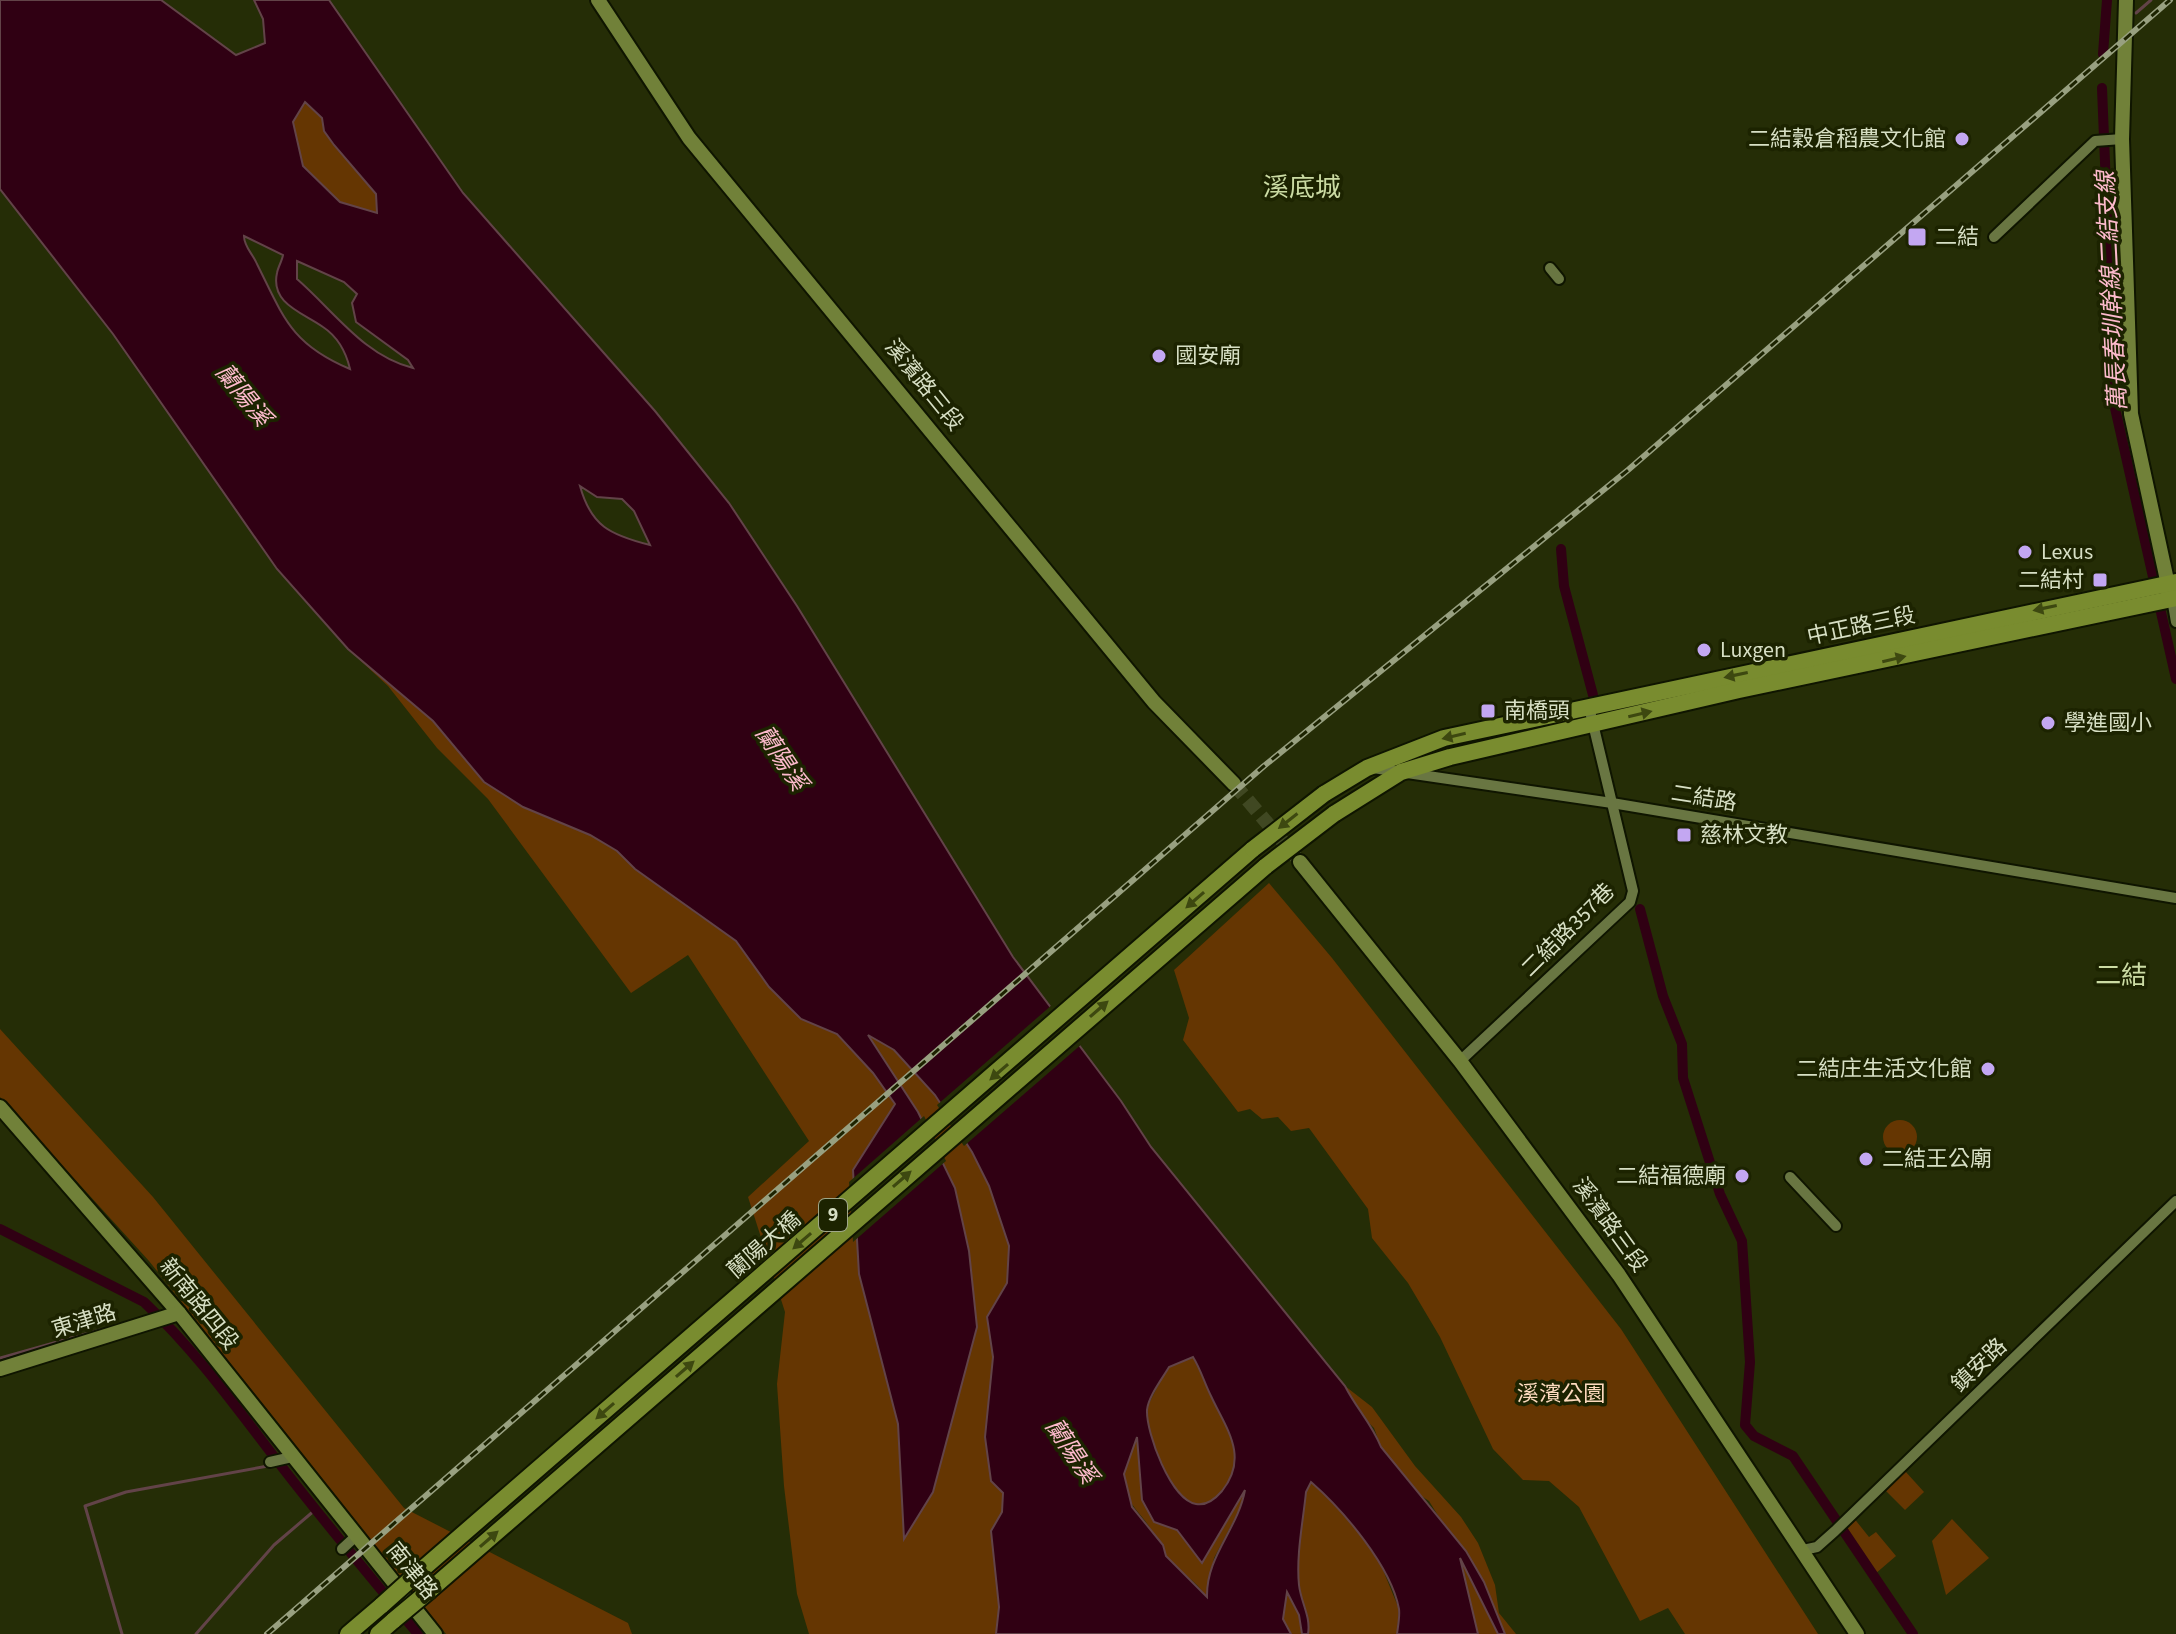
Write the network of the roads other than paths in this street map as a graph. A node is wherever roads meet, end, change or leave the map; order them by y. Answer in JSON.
{"nodes":[{"id":1,"x":598,"y":0,"type":"edge"},
{"id":2,"x":2126,"y":0,"type":"edge"},
{"id":3,"x":2122,"y":139,"type":"junction"},
{"id":4,"x":1994,"y":237,"type":"dead end"},
{"id":5,"x":1550,"y":268,"type":"dead end"},
{"id":6,"x":1559,"y":279,"type":"dead end"},
{"id":7,"x":2173,"y":591,"type":"edge"},
{"id":8,"x":2176,"y":622,"type":"edge"},
{"id":9,"x":1969,"y":634,"type":"junction"},
{"id":10,"x":1589,"y":707,"type":"junction"},
{"id":11,"x":1593,"y":725,"type":"junction"},
{"id":12,"x":1367,"y":768,"type":"junction"},
{"id":13,"x":1401,"y":772,"type":"junction"},
{"id":14,"x":1234,"y":784,"type":"tunnel mouth"},
{"id":15,"x":1612,"y":803,"type":"junction"},
{"id":16,"x":1253,"y":849,"type":"joint"},
{"id":17,"x":1300,"y":862,"type":"tunnel mouth"},
{"id":18,"x":1266,"y":866,"type":"joint"},
{"id":19,"x":2176,"y":898,"type":"edge"},
{"id":20,"x":1460,"y":1061,"type":"junction"},
{"id":21,"x":0,"y":1107,"type":"edge"},
{"id":22,"x":1790,"y":1177,"type":"dead end"},
{"id":23,"x":2176,"y":1201,"type":"edge"},
{"id":24,"x":1836,"y":1226,"type":"dead end"},
{"id":25,"x":167,"y":1318,"type":"junction"},
{"id":26,"x":0,"y":1369,"type":"edge"},
{"id":27,"x":287,"y":1458,"type":"junction"},
{"id":28,"x":270,"y":1462,"type":"dead end"},
{"id":29,"x":348,"y":1543,"type":"joint"},
{"id":30,"x":1803,"y":1550,"type":"junction"},
{"id":31,"x":348,"y":1634,"type":"edge"},
{"id":32,"x":378,"y":1634,"type":"edge"},
{"id":33,"x":435,"y":1634,"type":"edge"},
{"id":34,"x":1857,"y":1634,"type":"edge"}],
"edges":[{"from":1,"to":14,"type":"street","name":"溪濱路三段"},
{"from":2,"to":3,"type":"street"},
{"from":3,"to":4,"type":"street"},
{"from":3,"to":7,"type":"street"},
{"from":5,"to":6,"type":"street"},
{"from":7,"to":8,"type":"street"},
{"from":7,"to":9,"type":"main road","name":"中正路三段","number":"9"},
{"from":9,"to":10,"type":"main road","name":"中正路三段","number":"9","one_way":true},
{"from":11,"to":9,"type":"main road","name":"中正路三段","number":"9","one_way":true},
{"from":10,"to":11,"type":"street","name":"二結路357巷"},
{"from":10,"to":12,"type":"main road","name":"中正路三段","number":"9","one_way":true},
{"from":11,"to":13,"type":"main road","name":"中正路三段","number":"9"},
{"from":11,"to":15,"type":"street","name":"二結路357巷"},
{"from":12,"to":13,"type":"street","name":"二結路"},
{"from":12,"to":16,"type":"main road","name":"中正路三段","number":"9","one_way":true,"bridge":true},
{"from":13,"to":15,"type":"street","name":"二結路"},
{"from":13,"to":18,"type":"main road","name":"中正路三段","number":"9","bridge":true},
{"from":15,"to":19,"type":"street","name":"二結路"},
{"from":15,"to":20,"type":"street","name":"二結路357巷"},
{"from":16,"to":31,"type":"main road","name":"蘭陽大橋","number":"9","one_way":true,"bridge":true},
{"from":17,"to":20,"type":"street","name":"溪濱路三段"},
{"from":32,"to":18,"type":"main road","name":"蘭陽大橋","number":"9","one_way":true,"bridge":true},
{"from":20,"to":30,"type":"street","name":"溪濱路三段"},
{"from":21,"to":25,"type":"street","name":"新南路四段"},
{"from":22,"to":24,"type":"street"},
{"from":23,"to":30,"type":"street","name":"鎮安路"},
{"from":25,"to":26,"type":"street","name":"東津路"},
{"from":25,"to":27,"type":"street","name":"新南路四段"},
{"from":27,"to":28,"type":"street"},
{"from":27,"to":29,"type":"street","name":"新南路四段"},
{"from":29,"to":33,"type":"street","name":"南津路"},
{"from":30,"to":34,"type":"street","name":"溪濱路三段"}]}
